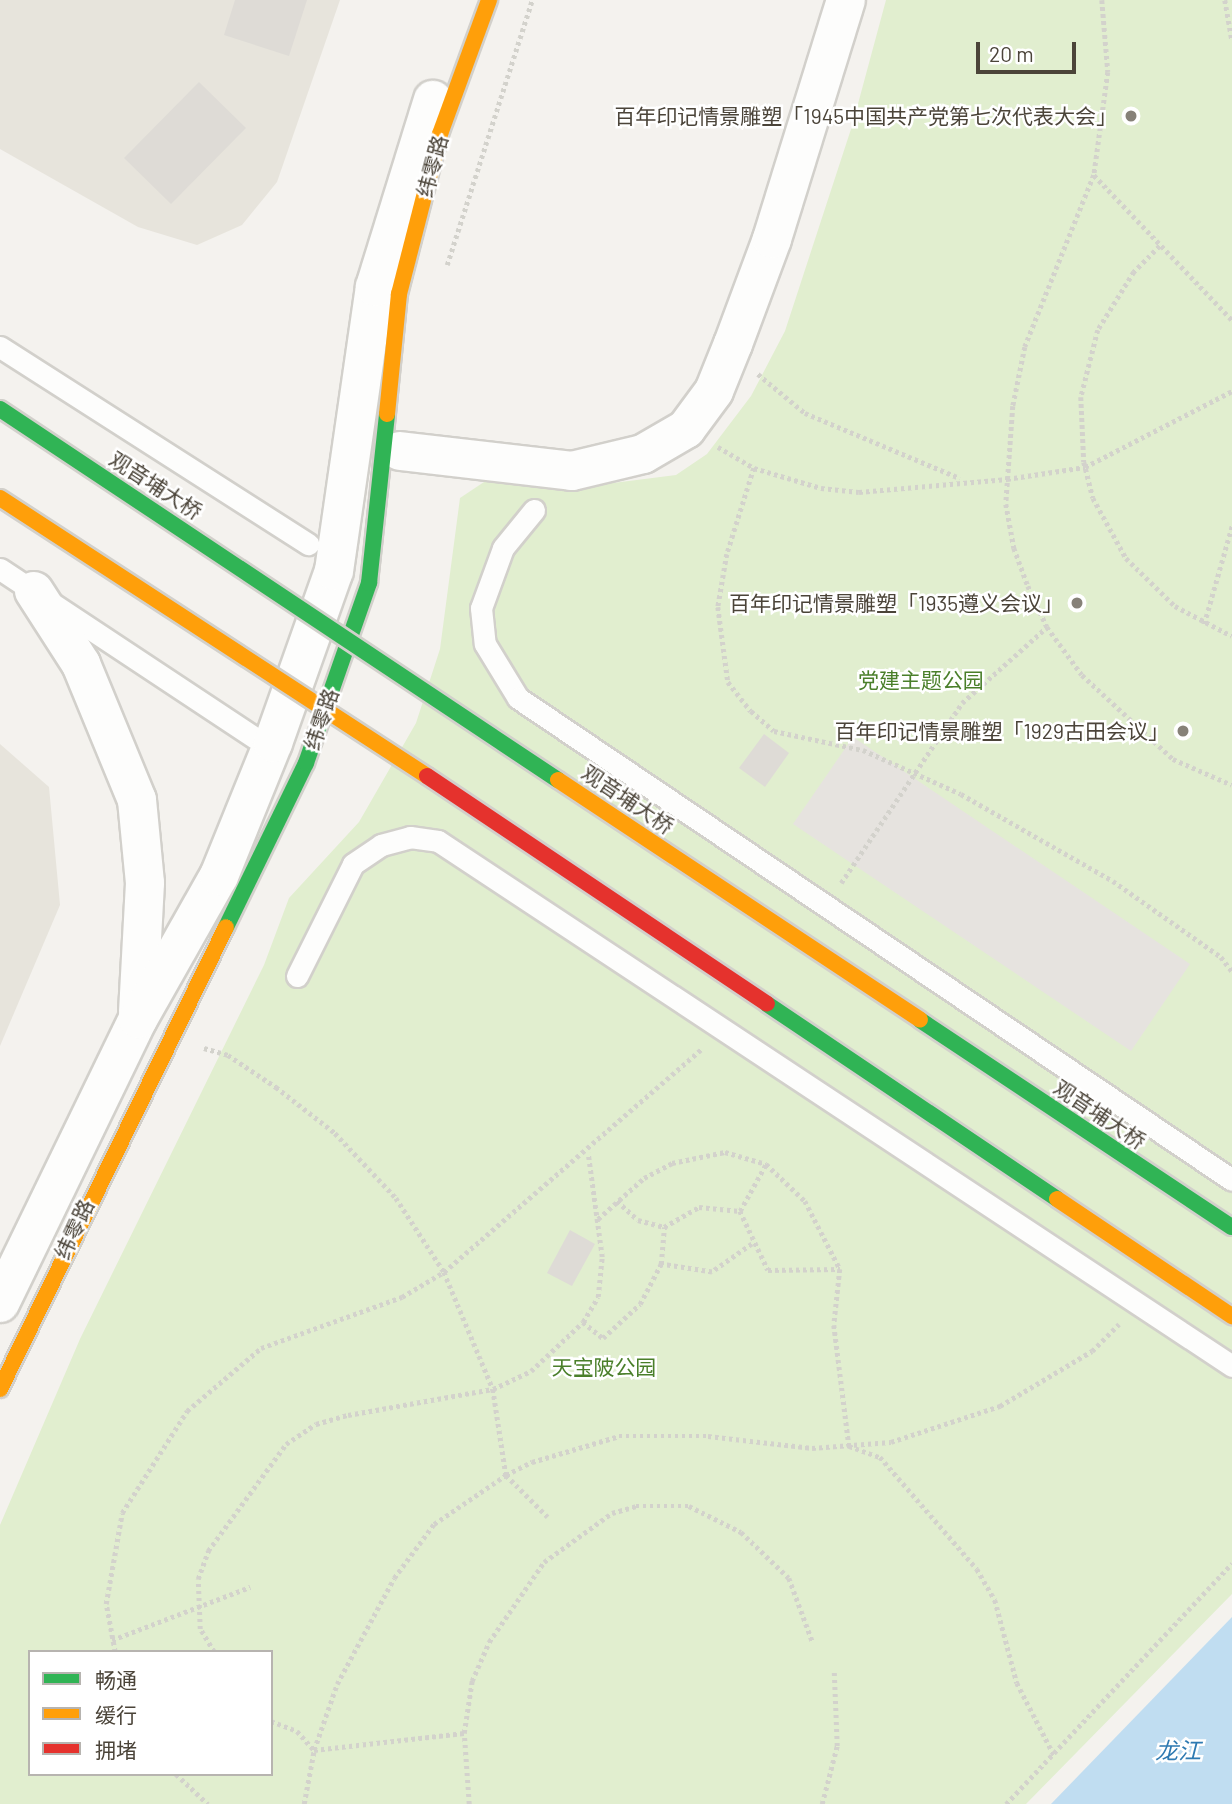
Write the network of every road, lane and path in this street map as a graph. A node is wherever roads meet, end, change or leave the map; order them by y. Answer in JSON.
{"nodes":[{"id":1,"x":470,"y":0,"type":"edge"},
{"id":2,"x":489,"y":0,"type":"edge"},
{"id":3,"x":532,"y":0,"type":"edge"},
{"id":4,"x":846,"y":0,"type":"edge"},
{"id":5,"x":1102,"y":0,"type":"edge"},
{"id":6,"x":1225,"y":0,"type":"edge"},
{"id":7,"x":1232,"y":40,"type":"edge"},
{"id":8,"x":1094,"y":175,"type":"junction"},
{"id":9,"x":1160,"y":246,"type":"junction"},
{"id":10,"x":445,"y":271,"type":"dead end"},
{"id":11,"x":1232,"y":320,"type":"edge"},
{"id":12,"x":733,"y":344,"type":"junction"},
{"id":13,"x":0,"y":347,"type":"edge"},
{"id":14,"x":1232,"y":391,"type":"edge"},
{"id":15,"x":0,"y":409,"type":"edge"},
{"id":16,"x":687,"y":429,"type":"junction"},
{"id":17,"x":400,"y":451,"type":"dead end"},
{"id":18,"x":1085,"y":467,"type":"junction"},
{"id":19,"x":754,"y":468,"type":"junction"},
{"id":20,"x":960,"y":479,"type":"junction"},
{"id":21,"x":1007,"y":479,"type":"junction"},
{"id":22,"x":0,"y":498,"type":"edge"},
{"id":23,"x":534,"y":510,"type":"dead end"},
{"id":24,"x":1232,"y":526,"type":"edge"},
{"id":25,"x":308,"y":544,"type":"dead end"},
{"id":26,"x":0,"y":569,"type":"edge"},
{"id":27,"x":34,"y":591,"type":"junction"},
{"id":28,"x":1204,"y":624,"type":"junction"},
{"id":29,"x":1047,"y":627,"type":"junction"},
{"id":30,"x":1232,"y":636,"type":"edge"},
{"id":31,"x":255,"y":738,"type":"dead end"},
{"id":32,"x":915,"y":770,"type":"junction"},
{"id":33,"x":1232,"y":785,"type":"edge"},
{"id":34,"x":835,"y":891,"type":"dead end"},
{"id":35,"x":1232,"y":971,"type":"edge"},
{"id":36,"x":297,"y":976,"type":"dead end"},
{"id":37,"x":138,"y":1019,"type":"junction"},
{"id":38,"x":708,"y":1043,"type":"dead end"},
{"id":39,"x":193,"y":1045,"type":"dead end"},
{"id":40,"x":588,"y":1153,"type":"junction"},
{"id":41,"x":766,"y":1164,"type":"junction"},
{"id":42,"x":1232,"y":1180,"type":"edge"},
{"id":43,"x":617,"y":1201,"type":"junction"},
{"id":44,"x":740,"y":1211,"type":"junction"},
{"id":45,"x":598,"y":1219,"type":"junction"},
{"id":46,"x":664,"y":1227,"type":"junction"},
{"id":47,"x":1232,"y":1227,"type":"edge"},
{"id":48,"x":752,"y":1244,"type":"junction"},
{"id":49,"x":661,"y":1264,"type":"junction"},
{"id":50,"x":840,"y":1269,"type":"junction"},
{"id":51,"x":444,"y":1272,"type":"junction"},
{"id":52,"x":0,"y":1303,"type":"edge"},
{"id":53,"x":1232,"y":1316,"type":"edge"},
{"id":54,"x":1125,"y":1318,"type":"dead end"},
{"id":55,"x":583,"y":1322,"type":"junction"},
{"id":56,"x":1232,"y":1366,"type":"edge"},
{"id":57,"x":0,"y":1389,"type":"edge"},
{"id":58,"x":493,"y":1389,"type":"junction"},
{"id":59,"x":849,"y":1446,"type":"junction"},
{"id":60,"x":506,"y":1475,"type":"junction"},
{"id":61,"x":548,"y":1517,"type":"dead end"},
{"id":62,"x":1232,"y":1563,"type":"edge"},
{"id":63,"x":250,"y":1587,"type":"dead end"},
{"id":64,"x":197,"y":1608,"type":"junction"},
{"id":65,"x":111,"y":1640,"type":"junction"},
{"id":66,"x":813,"y":1643,"type":"dead end"},
{"id":67,"x":114,"y":1650,"type":"edge"},
{"id":68,"x":213,"y":1650,"type":"edge"},
{"id":69,"x":834,"y":1672,"type":"dead end"},
{"id":70,"x":273,"y":1722,"type":"edge"},
{"id":71,"x":464,"y":1733,"type":"junction"},
{"id":72,"x":314,"y":1751,"type":"junction"},
{"id":73,"x":1054,"y":1755,"type":"junction"},
{"id":74,"x":178,"y":1776,"type":"edge"},
{"id":75,"x":208,"y":1804,"type":"edge"},
{"id":76,"x":304,"y":1804,"type":"edge"},
{"id":77,"x":469,"y":1804,"type":"edge"},
{"id":78,"x":822,"y":1804,"type":"edge"},
{"id":79,"x":1006,"y":1804,"type":"edge"}],
"edges":[{"from":1,"to":37,"type":"street","name":"纬零路"},
{"from":2,"to":57,"type":"main road","name":"纬零路"},
{"from":3,"to":10,"type":"path"},
{"from":4,"to":12,"type":"street"},
{"from":5,"to":8,"type":"path"},
{"from":6,"to":7,"type":"path"},
{"from":8,"to":9,"type":"path"},
{"from":8,"to":21,"type":"path"},
{"from":9,"to":11,"type":"path"},
{"from":9,"to":18,"type":"path"},
{"from":12,"to":16,"type":"street"},
{"from":12,"to":20,"type":"path"},
{"from":13,"to":25,"type":"lane"},
{"from":14,"to":18,"type":"path"},
{"from":15,"to":47,"type":"main road","name":"观音埔大桥","bridge":true},
{"from":16,"to":17,"type":"street"},
{"from":16,"to":19,"type":"path"},
{"from":18,"to":21,"type":"path"},
{"from":18,"to":28,"type":"path"},
{"from":19,"to":20,"type":"path"},
{"from":19,"to":32,"type":"path"},
{"from":20,"to":21,"type":"path"},
{"from":21,"to":29,"type":"path"},
{"from":22,"to":53,"type":"main road","bridge":true},
{"from":23,"to":42,"type":"lane","bridge":true},
{"from":24,"to":28,"type":"path"},
{"from":26,"to":27,"type":"lane"},
{"from":27,"to":31,"type":"lane"},
{"from":27,"to":37,"type":"street"},
{"from":28,"to":30,"type":"path"},
{"from":29,"to":32,"type":"path"},
{"from":29,"to":33,"type":"path"},
{"from":32,"to":34,"type":"path"},
{"from":32,"to":35,"type":"path"},
{"from":36,"to":56,"type":"lane","bridge":true},
{"from":37,"to":52,"type":"street","name":"纬零路"},
{"from":38,"to":40,"type":"path"},
{"from":39,"to":51,"type":"path"},
{"from":40,"to":45,"type":"path"},
{"from":40,"to":51,"type":"path"},
{"from":41,"to":43,"type":"path"},
{"from":41,"to":44,"type":"path"},
{"from":41,"to":50,"type":"path"},
{"from":43,"to":45,"type":"path"},
{"from":43,"to":46,"type":"path"},
{"from":44,"to":46,"type":"path"},
{"from":44,"to":48,"type":"path"},
{"from":45,"to":55,"type":"path"},
{"from":46,"to":49,"type":"path"},
{"from":48,"to":49,"type":"path"},
{"from":48,"to":50,"type":"path"},
{"from":49,"to":55,"type":"path"},
{"from":50,"to":59,"type":"path"},
{"from":51,"to":58,"type":"path"},
{"from":51,"to":65,"type":"path"},
{"from":54,"to":59,"type":"path"},
{"from":55,"to":58,"type":"path"},
{"from":58,"to":60,"type":"path"},
{"from":58,"to":64,"type":"path"},
{"from":59,"to":60,"type":"path"},
{"from":59,"to":73,"type":"path"},
{"from":60,"to":61,"type":"path"},
{"from":60,"to":72,"type":"path"},
{"from":62,"to":73,"type":"path"},
{"from":63,"to":64,"type":"path"},
{"from":64,"to":65,"type":"path"},
{"from":64,"to":68,"type":"path"},
{"from":65,"to":67,"type":"path"},
{"from":66,"to":71,"type":"path"},
{"from":69,"to":78,"type":"path"},
{"from":70,"to":72,"type":"path"},
{"from":71,"to":72,"type":"path"},
{"from":71,"to":77,"type":"path"},
{"from":72,"to":76,"type":"path"},
{"from":73,"to":79,"type":"path"},
{"from":74,"to":75,"type":"path"}]}
